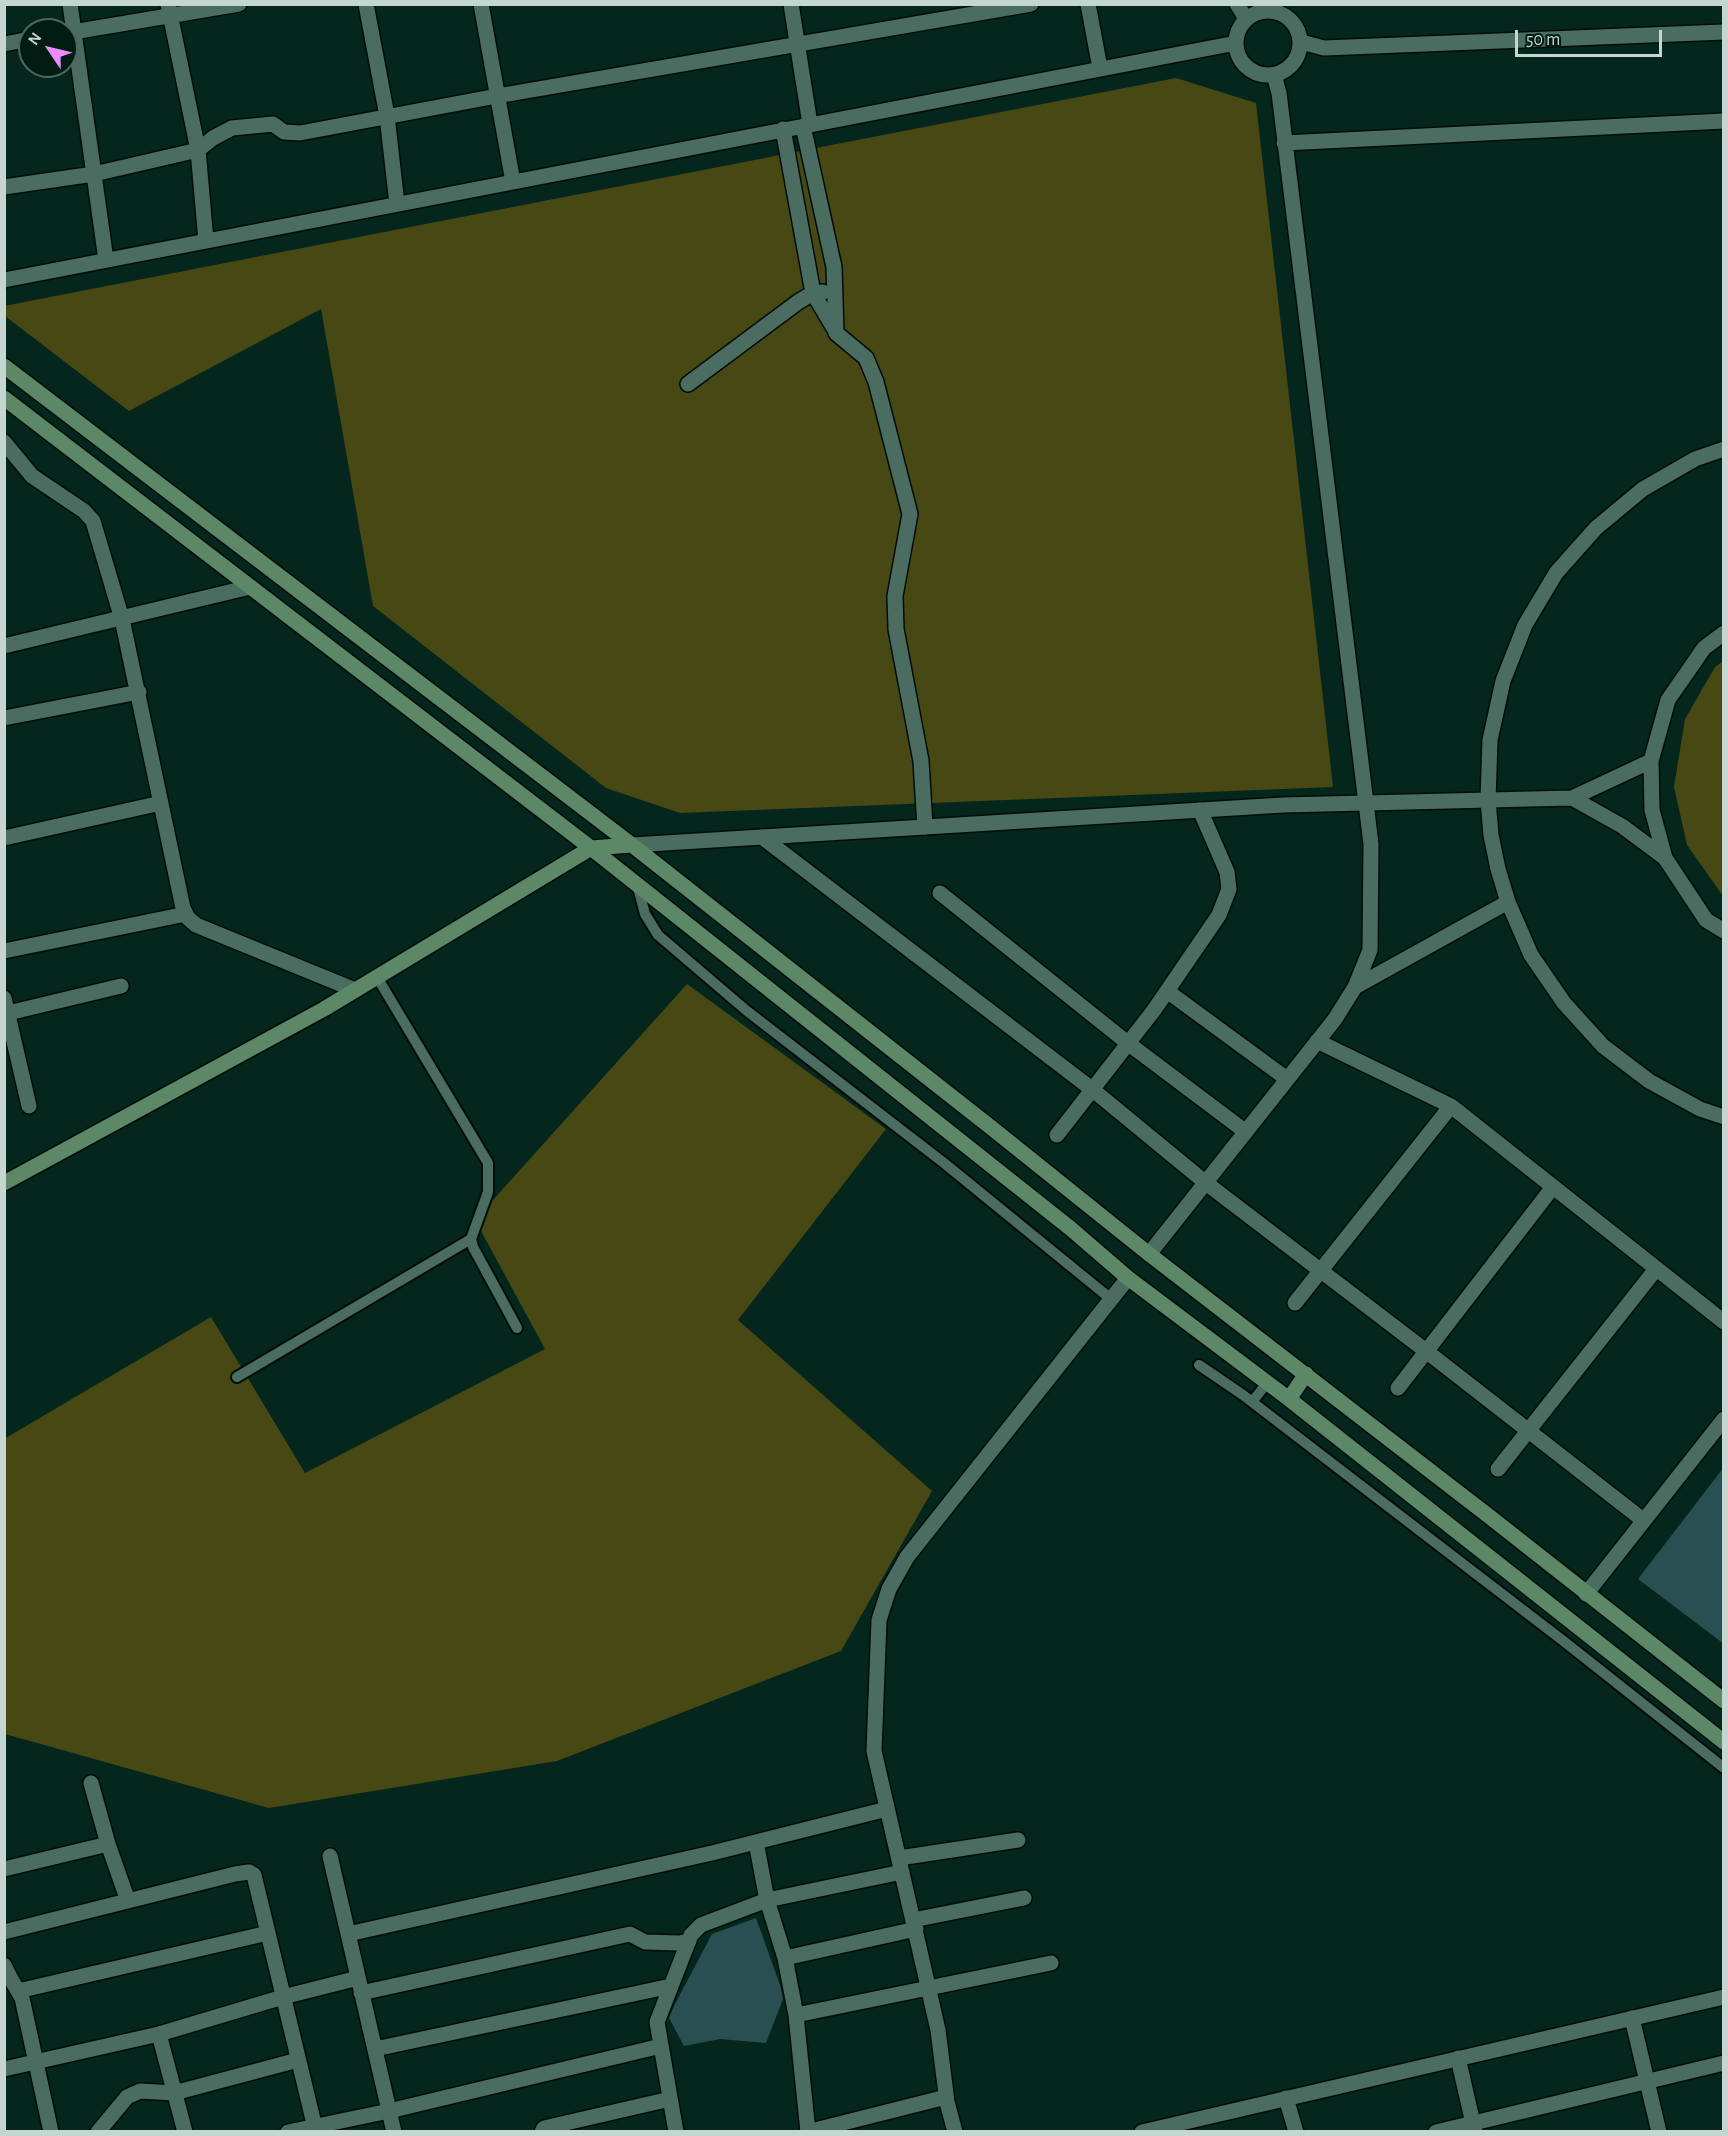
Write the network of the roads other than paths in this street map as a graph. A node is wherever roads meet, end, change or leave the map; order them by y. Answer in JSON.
{"nodes":[{"id":1,"x":239,"y":4,"type":"edge"},
{"id":2,"x":366,"y":4,"type":"edge"},
{"id":3,"x":481,"y":4,"type":"edge"},
{"id":4,"x":791,"y":4,"type":"edge"},
{"id":5,"x":1031,"y":4,"type":"edge"},
{"id":6,"x":1088,"y":4,"type":"edge"},
{"id":7,"x":1237,"y":4,"type":"edge"},
{"id":8,"x":1266,"y":7,"type":"edge"},
{"id":9,"x":169,"y":10,"type":"edge"},
{"id":10,"x":1246,"y":19,"type":"junction"},
{"id":11,"x":78,"y":31,"type":"edge"},
{"id":12,"x":1724,"y":32,"type":"edge"},
{"id":13,"x":1301,"y":42,"type":"junction"},
{"id":14,"x":1236,"y":43,"type":"junction"},
{"id":15,"x":799,"y":44,"type":"junction"},
{"id":16,"x":1100,"y":68,"type":"junction"},
{"id":17,"x":1274,"y":75,"type":"junction"},
{"id":18,"x":78,"y":78,"type":"edge"},
{"id":19,"x":497,"y":96,"type":"junction"},
{"id":20,"x":387,"y":116,"type":"junction"},
{"id":21,"x":1724,"y":121,"type":"edge"},
{"id":22,"x":807,"y":125,"type":"junction"},
{"id":23,"x":783,"y":129,"type":"junction"},
{"id":24,"x":1284,"y":143,"type":"junction"},
{"id":25,"x":198,"y":150,"type":"junction"},
{"id":26,"x":94,"y":174,"type":"junction"},
{"id":27,"x":513,"y":182,"type":"junction"},
{"id":28,"x":4,"y":187,"type":"edge"},
{"id":29,"x":397,"y":204,"type":"junction"},
{"id":30,"x":206,"y":241,"type":"junction"},
{"id":31,"x":106,"y":260,"type":"junction"},
{"id":32,"x":4,"y":280,"type":"edge"},
{"id":33,"x":835,"y":290,"type":"junction"},
{"id":34,"x":813,"y":293,"type":"junction"},
{"id":35,"x":837,"y":333,"type":"junction"},
{"id":36,"x":4,"y":366,"type":"edge"},
{"id":37,"x":688,"y":384,"type":"dead end"},
{"id":38,"x":4,"y":398,"type":"edge"},
{"id":39,"x":4,"y":442,"type":"edge"},
{"id":40,"x":1724,"y":449,"type":"edge"},
{"id":41,"x":11,"y":459,"type":"edge"},
{"id":42,"x":250,"y":588,"type":"junction"},
{"id":43,"x":122,"y":619,"type":"junction"},
{"id":44,"x":1724,"y":633,"type":"edge"},
{"id":45,"x":4,"y":646,"type":"edge"},
{"id":46,"x":139,"y":692,"type":"junction"},
{"id":47,"x":4,"y":718,"type":"edge"},
{"id":48,"x":1651,"y":761,"type":"junction"},
{"id":49,"x":1572,"y":798,"type":"junction"},
{"id":50,"x":1488,"y":800,"type":"junction"},
{"id":51,"x":161,"y":803,"type":"junction"},
{"id":52,"x":1366,"y":804,"type":"junction"},
{"id":53,"x":1200,"y":810,"type":"junction"},
{"id":54,"x":925,"y":827,"type":"junction"},
{"id":55,"x":762,"y":837,"type":"junction"},
{"id":56,"x":4,"y":838,"type":"edge"},
{"id":57,"x":632,"y":845,"type":"junction"},
{"id":58,"x":591,"y":848,"type":"junction"},
{"id":59,"x":1665,"y":858,"type":"junction"},
{"id":60,"x":637,"y":884,"type":"junction"},
{"id":61,"x":940,"y":893,"type":"dead end"},
{"id":62,"x":1508,"y":902,"type":"junction"},
{"id":63,"x":186,"y":915,"type":"junction"},
{"id":64,"x":1724,"y":931,"type":"edge"},
{"id":65,"x":4,"y":951,"type":"edge"},
{"id":66,"x":377,"y":977,"type":"junction"},
{"id":67,"x":122,"y":986,"type":"dead end"},
{"id":68,"x":1355,"y":987,"type":"junction"},
{"id":69,"x":355,"y":990,"type":"junction"},
{"id":70,"x":1167,"y":991,"type":"junction"},
{"id":71,"x":4,"y":998,"type":"edge"},
{"id":72,"x":6,"y":1013,"type":"edge"},
{"id":73,"x":1317,"y":1041,"type":"junction"},
{"id":74,"x":1129,"y":1044,"type":"junction"},
{"id":75,"x":1287,"y":1079,"type":"junction"},
{"id":76,"x":1094,"y":1090,"type":"junction"},
{"id":77,"x":29,"y":1106,"type":"dead end"},
{"id":78,"x":1452,"y":1106,"type":"junction"},
{"id":79,"x":1724,"y":1117,"type":"edge"},
{"id":80,"x":1246,"y":1132,"type":"junction"},
{"id":81,"x":1057,"y":1135,"type":"dead end"},
{"id":82,"x":4,"y":1183,"type":"edge"},
{"id":83,"x":1206,"y":1183,"type":"junction"},
{"id":84,"x":1553,"y":1187,"type":"junction"},
{"id":85,"x":471,"y":1239,"type":"junction"},
{"id":86,"x":1149,"y":1254,"type":"junction"},
{"id":87,"x":1656,"y":1269,"type":"junction"},
{"id":88,"x":1320,"y":1271,"type":"junction"},
{"id":89,"x":1128,"y":1278,"type":"junction"},
{"id":90,"x":1111,"y":1299,"type":"junction"},
{"id":91,"x":1295,"y":1303,"type":"dead end"},
{"id":92,"x":1724,"y":1323,"type":"edge"},
{"id":93,"x":517,"y":1328,"type":"dead end"},
{"id":94,"x":1426,"y":1351,"type":"junction"},
{"id":95,"x":1199,"y":1365,"type":"dead end"},
{"id":96,"x":1306,"y":1374,"type":"junction"},
{"id":97,"x":237,"y":1377,"type":"dead end"},
{"id":98,"x":1267,"y":1383,"type":"junction"},
{"id":99,"x":1398,"y":1388,"type":"dead end"},
{"id":100,"x":1289,"y":1400,"type":"junction"},
{"id":101,"x":1252,"y":1402,"type":"junction"},
{"id":102,"x":1724,"y":1419,"type":"edge"},
{"id":103,"x":1528,"y":1430,"type":"junction"},
{"id":104,"x":1498,"y":1469,"type":"dead end"},
{"id":105,"x":1643,"y":1520,"type":"junction"},
{"id":106,"x":1586,"y":1593,"type":"junction"},
{"id":107,"x":1724,"y":1701,"type":"edge"},
{"id":108,"x":1724,"y":1742,"type":"edge"},
{"id":109,"x":1724,"y":1768,"type":"edge"},
{"id":110,"x":91,"y":1783,"type":"dead end"},
{"id":111,"x":887,"y":1809,"type":"junction"},
{"id":112,"x":1018,"y":1840,"type":"dead end"},
{"id":113,"x":756,"y":1842,"type":"junction"},
{"id":114,"x":108,"y":1844,"type":"junction"},
{"id":115,"x":330,"y":1856,"type":"dead end"},
{"id":116,"x":901,"y":1865,"type":"junction"},
{"id":117,"x":4,"y":1869,"type":"edge"},
{"id":118,"x":1024,"y":1898,"type":"dead end"},
{"id":119,"x":767,"y":1900,"type":"junction"},
{"id":120,"x":128,"y":1901,"type":"junction"},
{"id":121,"x":914,"y":1924,"type":"junction"},
{"id":122,"x":4,"y":1932,"type":"edge"},
{"id":123,"x":268,"y":1933,"type":"junction"},
{"id":124,"x":348,"y":1934,"type":"junction"},
{"id":125,"x":689,"y":1941,"type":"junction"},
{"id":126,"x":785,"y":1958,"type":"junction"},
{"id":127,"x":1051,"y":1963,"type":"dead end"},
{"id":128,"x":4,"y":1965,"type":"edge"},
{"id":129,"x":360,"y":1985,"type":"junction"},
{"id":130,"x":670,"y":1986,"type":"junction"},
{"id":131,"x":929,"y":1989,"type":"junction"},
{"id":132,"x":18,"y":1991,"type":"junction"},
{"id":133,"x":283,"y":1997,"type":"junction"},
{"id":134,"x":1724,"y":1997,"type":"edge"},
{"id":135,"x":796,"y":2015,"type":"junction"},
{"id":136,"x":1632,"y":2018,"type":"junction"},
{"id":137,"x":159,"y":2034,"type":"junction"},
{"id":138,"x":661,"y":2046,"type":"junction"},
{"id":139,"x":375,"y":2049,"type":"junction"},
{"id":140,"x":1458,"y":2058,"type":"junction"},
{"id":141,"x":298,"y":2060,"type":"junction"},
{"id":142,"x":37,"y":2061,"type":"junction"},
{"id":143,"x":1724,"y":2063,"type":"edge"},
{"id":144,"x":4,"y":2068,"type":"edge"},
{"id":145,"x":1647,"y":2081,"type":"junction"},
{"id":146,"x":174,"y":2093,"type":"junction"},
{"id":147,"x":946,"y":2097,"type":"junction"},
{"id":148,"x":1286,"y":2098,"type":"junction"},
{"id":149,"x":670,"y":2099,"type":"junction"},
{"id":150,"x":389,"y":2111,"type":"junction"},
{"id":151,"x":1474,"y":2127,"type":"edge"},
{"id":152,"x":315,"y":2128,"type":"edge"},
{"id":153,"x":807,"y":2131,"type":"edge"},
{"id":154,"x":51,"y":2132,"type":"edge"},
{"id":155,"x":98,"y":2132,"type":"edge"},
{"id":156,"x":185,"y":2132,"type":"edge"},
{"id":157,"x":288,"y":2132,"type":"edge"},
{"id":158,"x":394,"y":2132,"type":"edge"},
{"id":159,"x":542,"y":2132,"type":"edge"},
{"id":160,"x":676,"y":2132,"type":"edge"},
{"id":161,"x":955,"y":2132,"type":"edge"},
{"id":162,"x":1142,"y":2132,"type":"edge"},
{"id":163,"x":1296,"y":2132,"type":"edge"},
{"id":164,"x":1436,"y":2132,"type":"edge"},
{"id":165,"x":1659,"y":2132,"type":"edge"}],
"edges":[{"from":1,"to":9,"type":"street"},
{"from":2,"to":20,"type":"street"},
{"from":3,"to":19,"type":"street"},
{"from":4,"to":15,"type":"street"},
{"from":5,"to":15,"type":"street"},
{"from":6,"to":16,"type":"street"},
{"from":7,"to":10,"type":"street"},
{"from":8,"to":10,"type":"street"},
{"from":8,"to":13,"type":"street"},
{"from":9,"to":11,"type":"street"},
{"from":9,"to":25,"type":"street"},
{"from":10,"to":14,"type":"street"},
{"from":12,"to":13,"type":"street"},
{"from":13,"to":17,"type":"street"},
{"from":14,"to":16,"type":"street"},
{"from":14,"to":17,"type":"street"},
{"from":15,"to":19,"type":"street"},
{"from":15,"to":22,"type":"street"},
{"from":16,"to":22,"type":"street"},
{"from":17,"to":24,"type":"street"},
{"from":18,"to":26,"type":"street"},
{"from":19,"to":20,"type":"street"},
{"from":19,"to":27,"type":"street"},
{"from":20,"to":25,"type":"street"},
{"from":20,"to":29,"type":"street"},
{"from":21,"to":24,"type":"street"},
{"from":22,"to":23,"type":"street"},
{"from":22,"to":33,"type":"street"},
{"from":23,"to":27,"type":"street"},
{"from":23,"to":34,"type":"street"},
{"from":24,"to":52,"type":"street"},
{"from":25,"to":26,"type":"street"},
{"from":25,"to":30,"type":"street"},
{"from":26,"to":28,"type":"street"},
{"from":26,"to":31,"type":"street"},
{"from":27,"to":29,"type":"street"},
{"from":29,"to":30,"type":"street"},
{"from":30,"to":31,"type":"street"},
{"from":31,"to":32,"type":"street"},
{"from":33,"to":34,"type":"street"},
{"from":33,"to":35,"type":"street"},
{"from":34,"to":35,"type":"street"},
{"from":34,"to":37,"type":"street"},
{"from":35,"to":54,"type":"street"},
{"from":36,"to":57,"type":"main road"},
{"from":38,"to":42,"type":"main road"},
{"from":39,"to":41,"type":"street"},
{"from":40,"to":50,"type":"street"},
{"from":41,"to":43,"type":"street"},
{"from":42,"to":43,"type":"street"},
{"from":42,"to":58,"type":"main road"},
{"from":43,"to":45,"type":"street"},
{"from":43,"to":46,"type":"street"},
{"from":44,"to":48,"type":"street"},
{"from":46,"to":47,"type":"street"},
{"from":46,"to":51,"type":"street"},
{"from":48,"to":49,"type":"street"},
{"from":48,"to":59,"type":"street"},
{"from":49,"to":50,"type":"street"},
{"from":49,"to":59,"type":"street"},
{"from":50,"to":52,"type":"street"},
{"from":50,"to":62,"type":"street"},
{"from":51,"to":56,"type":"street"},
{"from":51,"to":63,"type":"street"},
{"from":52,"to":53,"type":"street"},
{"from":52,"to":68,"type":"street"},
{"from":53,"to":54,"type":"street"},
{"from":53,"to":70,"type":"street"},
{"from":54,"to":55,"type":"street"},
{"from":55,"to":57,"type":"street"},
{"from":55,"to":76,"type":"street"},
{"from":57,"to":58,"type":"main road"},
{"from":57,"to":86,"type":"main road"},
{"from":58,"to":60,"type":"main road"},
{"from":58,"to":66,"type":"main road"},
{"from":59,"to":64,"type":"street"},
{"from":60,"to":89,"type":"main road"},
{"from":60,"to":90,"type":"lane"},
{"from":61,"to":74,"type":"street"},
{"from":62,"to":68,"type":"street"},
{"from":62,"to":79,"type":"street"},
{"from":63,"to":65,"type":"street"},
{"from":63,"to":69,"type":"street"},
{"from":66,"to":69,"type":"main road"},
{"from":66,"to":85,"type":"lane"},
{"from":67,"to":72,"type":"street"},
{"from":68,"to":73,"type":"street"},
{"from":69,"to":82,"type":"main road"},
{"from":70,"to":74,"type":"street"},
{"from":70,"to":75,"type":"street"},
{"from":71,"to":72,"type":"street"},
{"from":72,"to":77,"type":"street"},
{"from":73,"to":75,"type":"street"},
{"from":73,"to":78,"type":"street"},
{"from":74,"to":76,"type":"street"},
{"from":74,"to":80,"type":"street"},
{"from":75,"to":80,"type":"street"},
{"from":76,"to":81,"type":"street"},
{"from":76,"to":83,"type":"street"},
{"from":78,"to":84,"type":"street"},
{"from":78,"to":88,"type":"street"},
{"from":80,"to":83,"type":"street"},
{"from":83,"to":86,"type":"street"},
{"from":83,"to":88,"type":"street"},
{"from":84,"to":87,"type":"street"},
{"from":84,"to":94,"type":"street"},
{"from":85,"to":93,"type":"lane"},
{"from":85,"to":97,"type":"lane"},
{"from":86,"to":96,"type":"main road"},
{"from":87,"to":92,"type":"street"},
{"from":87,"to":103,"type":"street"},
{"from":88,"to":91,"type":"street"},
{"from":88,"to":94,"type":"street"},
{"from":89,"to":90,"type":"street"},
{"from":89,"to":98,"type":"main road"},
{"from":90,"to":111,"type":"street"},
{"from":94,"to":99,"type":"street"},
{"from":94,"to":103,"type":"street"},
{"from":95,"to":101,"type":"lane"},
{"from":96,"to":100,"type":"main road"},
{"from":96,"to":106,"type":"main road"},
{"from":98,"to":100,"type":"main road"},
{"from":98,"to":101,"type":"lane"},
{"from":100,"to":108,"type":"main road"},
{"from":101,"to":109,"type":"lane"},
{"from":102,"to":105,"type":"street"},
{"from":103,"to":104,"type":"street"},
{"from":103,"to":105,"type":"street"},
{"from":105,"to":106,"type":"street"},
{"from":106,"to":107,"type":"main road"},
{"from":110,"to":114,"type":"street"},
{"from":111,"to":113,"type":"street"},
{"from":111,"to":116,"type":"street"},
{"from":112,"to":116,"type":"street"},
{"from":113,"to":119,"type":"street"},
{"from":113,"to":124,"type":"street"},
{"from":114,"to":117,"type":"street"},
{"from":114,"to":120,"type":"street"},
{"from":115,"to":124,"type":"street"},
{"from":116,"to":119,"type":"street"},
{"from":116,"to":121,"type":"street"},
{"from":118,"to":121,"type":"street"},
{"from":119,"to":125,"type":"street"},
{"from":119,"to":126,"type":"street"},
{"from":120,"to":122,"type":"street"},
{"from":120,"to":123,"type":"street"},
{"from":121,"to":126,"type":"street"},
{"from":121,"to":131,"type":"street"},
{"from":123,"to":132,"type":"street"},
{"from":123,"to":133,"type":"street"},
{"from":124,"to":129,"type":"street"},
{"from":125,"to":129,"type":"street"},
{"from":125,"to":130,"type":"street"},
{"from":126,"to":135,"type":"street"},
{"from":127,"to":131,"type":"street"},
{"from":128,"to":132,"type":"street"},
{"from":129,"to":133,"type":"street"},
{"from":129,"to":139,"type":"street"},
{"from":130,"to":138,"type":"street"},
{"from":130,"to":139,"type":"street"},
{"from":131,"to":135,"type":"street"},
{"from":131,"to":147,"type":"street"},
{"from":132,"to":142,"type":"street"},
{"from":133,"to":137,"type":"street"},
{"from":133,"to":141,"type":"street"},
{"from":134,"to":136,"type":"street"},
{"from":135,"to":153,"type":"street"},
{"from":136,"to":140,"type":"street"},
{"from":136,"to":145,"type":"street"},
{"from":137,"to":142,"type":"street"},
{"from":137,"to":146,"type":"street"},
{"from":138,"to":149,"type":"street"},
{"from":138,"to":150,"type":"street"},
{"from":139,"to":150,"type":"street"},
{"from":140,"to":148,"type":"street"},
{"from":140,"to":151,"type":"street"},
{"from":141,"to":146,"type":"street"},
{"from":141,"to":152,"type":"street"},
{"from":142,"to":144,"type":"street"},
{"from":142,"to":154,"type":"street"},
{"from":143,"to":145,"type":"street"},
{"from":145,"to":151,"type":"street"},
{"from":145,"to":165,"type":"street"},
{"from":146,"to":155,"type":"street"},
{"from":146,"to":156,"type":"street"},
{"from":147,"to":153,"type":"street"},
{"from":147,"to":161,"type":"street"},
{"from":148,"to":162,"type":"street"},
{"from":148,"to":163,"type":"street"},
{"from":149,"to":159,"type":"street"},
{"from":149,"to":160,"type":"street"},
{"from":150,"to":152,"type":"street"},
{"from":150,"to":158,"type":"street"},
{"from":151,"to":164,"type":"street"},
{"from":152,"to":157,"type":"street"}]}
